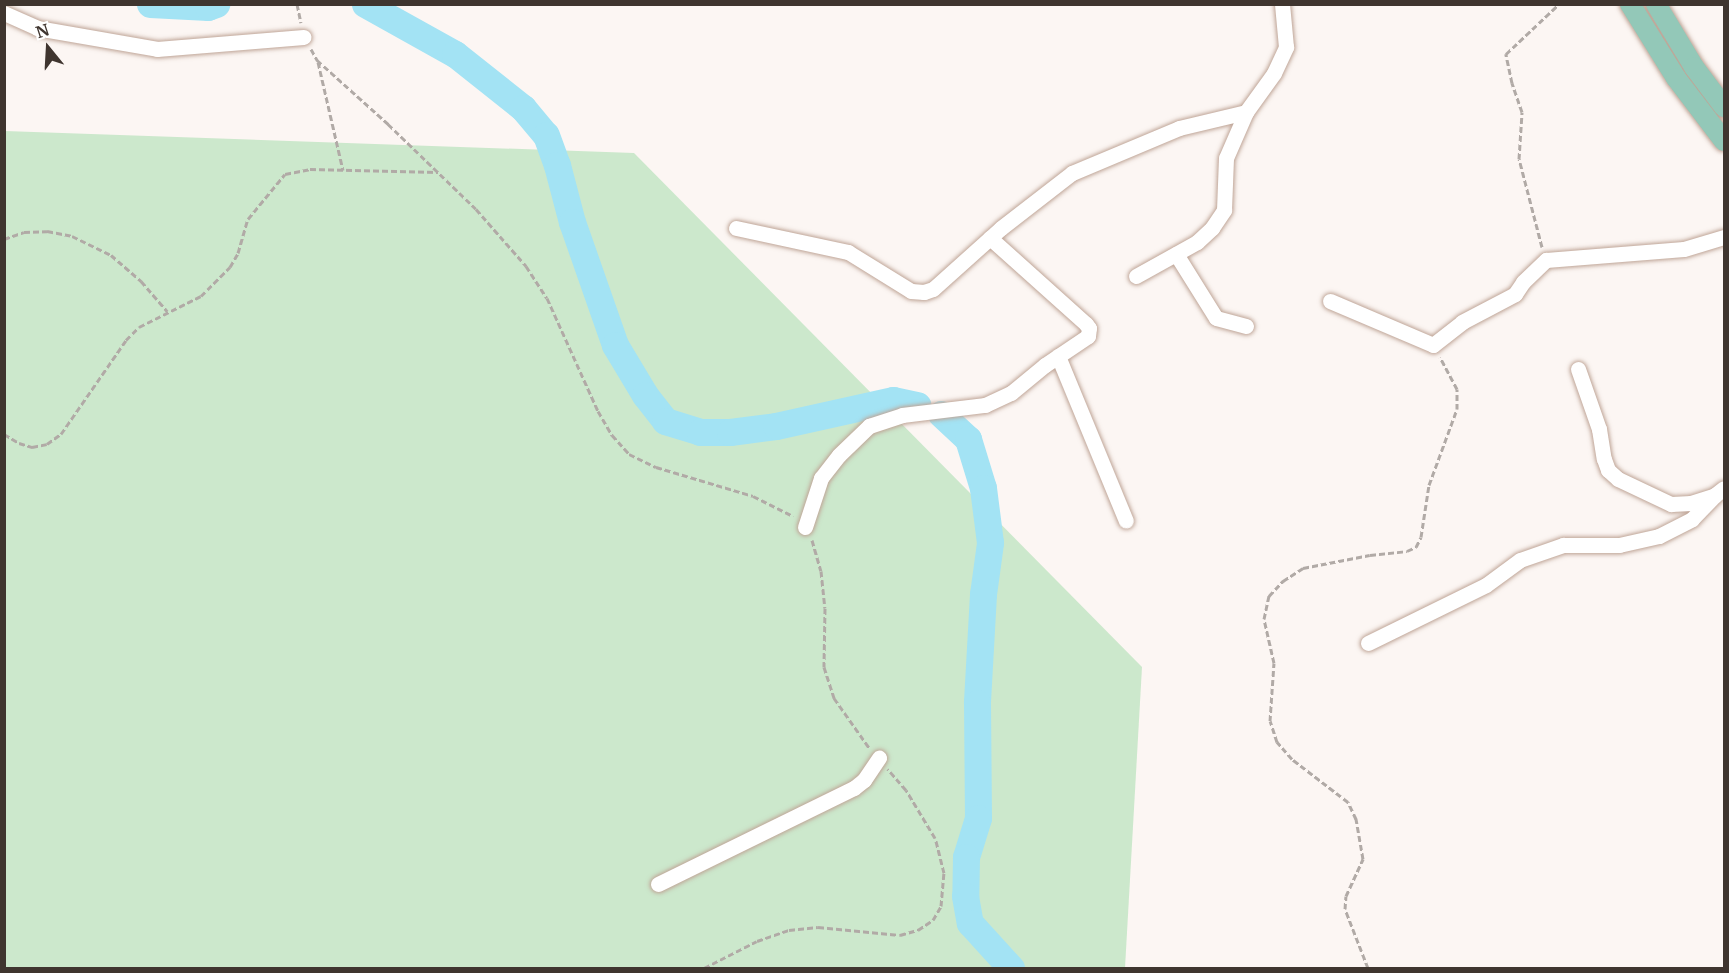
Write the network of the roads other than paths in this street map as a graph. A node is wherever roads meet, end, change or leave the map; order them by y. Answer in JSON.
{"nodes":[{"id":1,"x":1282,"y":4,"type":"edge"},
{"id":2,"x":1630,"y":4,"type":"edge"},
{"id":3,"x":1656,"y":4,"type":"edge"},
{"id":4,"x":4,"y":14,"type":"edge"},
{"id":5,"x":304,"y":37,"type":"road end"},
{"id":6,"x":1725,"y":107,"type":"edge"},
{"id":7,"x":1246,"y":112,"type":"junction"},
{"id":8,"x":1725,"y":141,"type":"edge"},
{"id":9,"x":736,"y":228,"type":"dead end"},
{"id":10,"x":1725,"y":237,"type":"edge"},
{"id":11,"x":990,"y":238,"type":"junction"},
{"id":12,"x":1176,"y":254,"type":"junction"},
{"id":13,"x":1136,"y":276,"type":"dead end"},
{"id":14,"x":1330,"y":301,"type":"dead end"},
{"id":15,"x":1246,"y":326,"type":"dead end"},
{"id":16,"x":1058,"y":356,"type":"junction"},
{"id":17,"x":1578,"y":369,"type":"dead end"},
{"id":18,"x":1720,"y":492,"type":"edge"},
{"id":19,"x":1126,"y":521,"type":"dead end"},
{"id":20,"x":805,"y":527,"type":"road end"},
{"id":21,"x":1368,"y":643,"type":"dead end"},
{"id":22,"x":879,"y":758,"type":"road end"},
{"id":23,"x":658,"y":884,"type":"dead end"}],
"edges":[{"from":1,"to":7,"type":"street"},
{"from":2,"to":8,"type":"main road"},
{"from":3,"to":6,"type":"main road"},
{"from":4,"to":5,"type":"street"},
{"from":7,"to":11,"type":"street"},
{"from":7,"to":12,"type":"street"},
{"from":9,"to":11,"type":"street"},
{"from":10,"to":14,"type":"street"},
{"from":11,"to":16,"type":"street"},
{"from":12,"to":13,"type":"street"},
{"from":12,"to":15,"type":"street"},
{"from":16,"to":19,"type":"street"},
{"from":16,"to":20,"type":"street"},
{"from":17,"to":18,"type":"street"},
{"from":18,"to":21,"type":"street"},
{"from":22,"to":23,"type":"street"}]}
